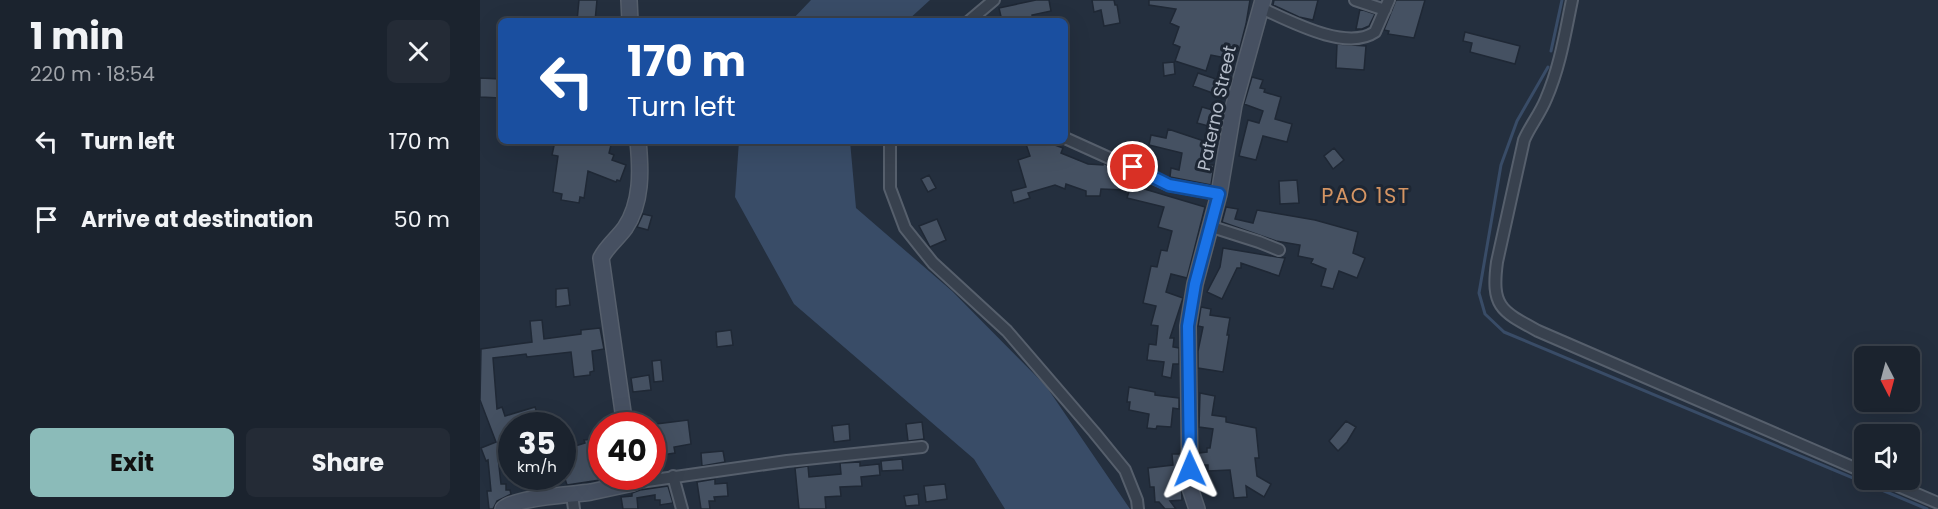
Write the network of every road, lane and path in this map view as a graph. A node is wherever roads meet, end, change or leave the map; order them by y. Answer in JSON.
{"nodes":[{"id":1,"x":628,"y":0,"type":"edge"},
{"id":2,"x":994,"y":0,"type":"edge"},
{"id":3,"x":1355,"y":0,"type":"edge"},
{"id":4,"x":1572,"y":0,"type":"edge"},
{"id":5,"x":1262,"y":4,"type":"edge"},
{"id":6,"x":1387,"y":5,"type":"edge"},
{"id":7,"x":630,"y":18,"type":"edge"},
{"id":8,"x":973,"y":18,"type":"edge"},
{"id":9,"x":1068,"y":139,"type":"edge"},
{"id":10,"x":638,"y":144,"type":"edge"},
{"id":11,"x":890,"y":144,"type":"edge"},
{"id":12,"x":1219,"y":194,"type":"junction"},
{"id":13,"x":1212,"y":227,"type":"junction"},
{"id":14,"x":1279,"y":250,"type":"dead end"},
{"id":15,"x":624,"y":412,"type":"edge"},
{"id":16,"x":922,"y":447,"type":"dead end"},
{"id":17,"x":1854,"y":468,"type":"edge"},
{"id":18,"x":673,"y":476,"type":"junction"},
{"id":19,"x":666,"y":477,"type":"edge"},
{"id":20,"x":605,"y":490,"type":"edge"},
{"id":21,"x":1907,"y":490,"type":"edge"},
{"id":22,"x":573,"y":502,"type":"edge"},
{"id":23,"x":1938,"y":503,"type":"edge"},
{"id":24,"x":503,"y":509,"type":"edge"},
{"id":25,"x":682,"y":509,"type":"edge"},
{"id":26,"x":1138,"y":509,"type":"edge"},
{"id":27,"x":1197,"y":509,"type":"edge"}],
"edges":[{"from":1,"to":7,"type":"street"},
{"from":2,"to":8,"type":"street"},
{"from":3,"to":6,"type":"street"},
{"from":4,"to":17,"type":"street"},
{"from":5,"to":6,"type":"street"},
{"from":5,"to":12,"type":"street","name":"Paterno Street"},
{"from":9,"to":12,"type":"street"},
{"from":10,"to":15,"type":"street"},
{"from":11,"to":26,"type":"street"},
{"from":12,"to":13,"type":"street","name":"Paterno Street"},
{"from":13,"to":14,"type":"street"},
{"from":13,"to":27,"type":"street","name":"Paterno Street"},
{"from":16,"to":18,"type":"street"},
{"from":18,"to":19,"type":"street"},
{"from":18,"to":25,"type":"street"},
{"from":20,"to":22,"type":"street"},
{"from":21,"to":23,"type":"street"},
{"from":22,"to":24,"type":"street"}]}
